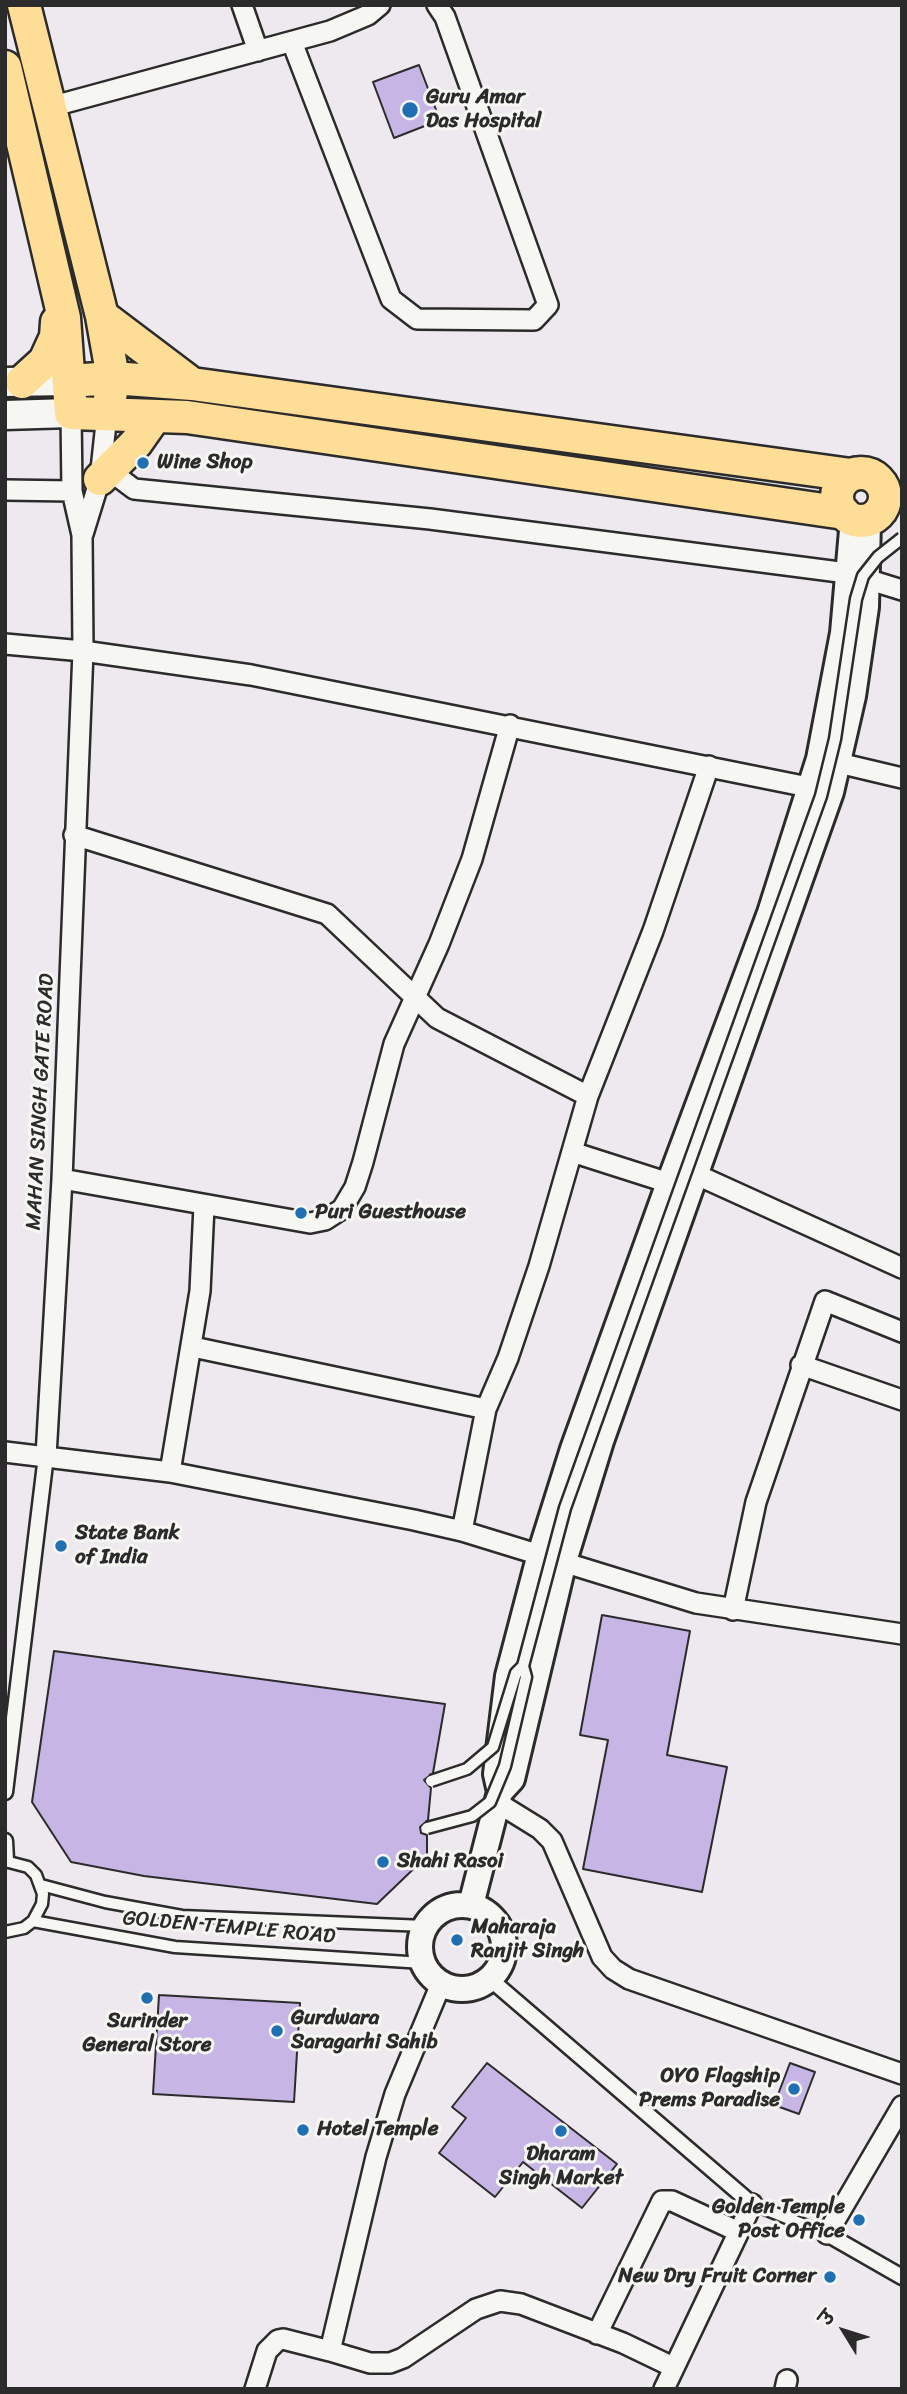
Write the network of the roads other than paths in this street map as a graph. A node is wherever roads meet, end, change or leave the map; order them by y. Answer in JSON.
{"nodes":[{"id":1,"x":24,"y":5,"type":"edge"},
{"id":2,"x":242,"y":5,"type":"edge"},
{"id":3,"x":380,"y":5,"type":"edge"},
{"id":4,"x":437,"y":5,"type":"edge"},
{"id":5,"x":292,"y":42,"type":"junction"},
{"id":6,"x":258,"y":51,"type":"junction"},
{"id":7,"x":5,"y":67,"type":"edge"},
{"id":8,"x":50,"y":107,"type":"junction"},
{"id":9,"x":58,"y":289,"type":"junction"},
{"id":10,"x":102,"y":316,"type":"junction"},
{"id":11,"x":113,"y":379,"type":"junction"},
{"id":12,"x":69,"y":381,"type":"junction"},
{"id":13,"x":14,"y":382,"type":"edge"},
{"id":14,"x":192,"y":384,"type":"junction"},
{"id":15,"x":71,"y":413,"type":"junction"},
{"id":16,"x":107,"y":414,"type":"junction"},
{"id":17,"x":5,"y":415,"type":"edge"},
{"id":18,"x":155,"y":416,"type":"junction"},
{"id":19,"x":876,"y":478,"type":"edge"},
{"id":20,"x":94,"y":480,"type":"junction"},
{"id":21,"x":5,"y":490,"type":"edge"},
{"id":22,"x":869,"y":517,"type":"edge"},
{"id":23,"x":82,"y":535,"type":"junction"},
{"id":24,"x":902,"y":538,"type":"edge"},
{"id":25,"x":857,"y":576,"type":"junction"},
{"id":26,"x":902,"y":590,"type":"edge"},
{"id":27,"x":5,"y":644,"type":"edge"},
{"id":28,"x":83,"y":651,"type":"junction"},
{"id":29,"x":510,"y":725,"type":"junction"},
{"id":30,"x":829,"y":761,"type":"junction"},
{"id":31,"x":709,"y":766,"type":"junction"},
{"id":32,"x":902,"y":778,"type":"edge"},
{"id":33,"x":820,"y":790,"type":"junction"},
{"id":34,"x":74,"y":835,"type":"junction"},
{"id":35,"x":413,"y":997,"type":"junction"},
{"id":36,"x":588,"y":1096,"type":"junction"},
{"id":37,"x":572,"y":1152,"type":"junction"},
{"id":38,"x":695,"y":1174,"type":"junction"},
{"id":39,"x":62,"y":1179,"type":"junction"},
{"id":40,"x":669,"y":1182,"type":"junction"},
{"id":41,"x":204,"y":1206,"type":"junction"},
{"id":42,"x":902,"y":1268,"type":"edge"},
{"id":43,"x":902,"y":1332,"type":"edge"},
{"id":44,"x":193,"y":1347,"type":"junction"},
{"id":45,"x":801,"y":1365,"type":"junction"},
{"id":46,"x":902,"y":1400,"type":"edge"},
{"id":47,"x":486,"y":1409,"type":"junction"},
{"id":48,"x":5,"y":1452,"type":"edge"},
{"id":49,"x":46,"y":1456,"type":"junction"},
{"id":50,"x":170,"y":1472,"type":"junction"},
{"id":51,"x":462,"y":1531,"type":"junction"},
{"id":52,"x":552,"y":1558,"type":"junction"},
{"id":53,"x":733,"y":1611,"type":"junction"},
{"id":54,"x":902,"y":1634,"type":"edge"},
{"id":55,"x":523,"y":1666,"type":"junction"},
{"id":56,"x":431,"y":1781,"type":"dead end"},
{"id":57,"x":5,"y":1792,"type":"edge"},
{"id":58,"x":499,"y":1797,"type":"junction"},
{"id":59,"x":427,"y":1828,"type":"dead end"},
{"id":60,"x":5,"y":1841,"type":"edge"},
{"id":61,"x":6,"y":1860,"type":"edge"},
{"id":62,"x":41,"y":1885,"type":"junction"},
{"id":63,"x":471,"y":1905,"type":"junction"},
{"id":64,"x":33,"y":1921,"type":"junction"},
{"id":65,"x":425,"y":1926,"type":"junction"},
{"id":66,"x":5,"y":1932,"type":"edge"},
{"id":67,"x":423,"y":1963,"type":"junction"},
{"id":68,"x":490,"y":1979,"type":"junction"},
{"id":69,"x":441,"y":1984,"type":"junction"},
{"id":70,"x":902,"y":2074,"type":"edge"},
{"id":71,"x":902,"y":2106,"type":"edge"},
{"id":72,"x":752,"y":2204,"type":"junction"},
{"id":73,"x":739,"y":2232,"type":"junction"},
{"id":74,"x":827,"y":2234,"type":"junction"},
{"id":75,"x":902,"y":2277,"type":"edge"},
{"id":76,"x":597,"y":2334,"type":"junction"},
{"id":77,"x":330,"y":2351,"type":"junction"},
{"id":78,"x":673,"y":2367,"type":"junction"},
{"id":79,"x":255,"y":2389,"type":"edge"},
{"id":80,"x":664,"y":2389,"type":"edge"}],
"edges":[{"from":1,"to":8,"type":"main road"},
{"from":2,"to":6,"type":"street"},
{"from":3,"to":5,"type":"street"},
{"from":4,"to":5,"type":"street"},
{"from":5,"to":6,"type":"street"},
{"from":6,"to":8,"type":"street"},
{"from":7,"to":9,"type":"main road"},
{"from":8,"to":10,"type":"main road"},
{"from":9,"to":12,"type":"main road"},
{"from":9,"to":13,"type":"main road"},
{"from":10,"to":11,"type":"main road"},
{"from":10,"to":14,"type":"main road"},
{"from":11,"to":12,"type":"main road"},
{"from":11,"to":14,"type":"main road"},
{"from":11,"to":16,"type":"main road"},
{"from":12,"to":13,"type":"main road"},
{"from":12,"to":15,"type":"main road"},
{"from":14,"to":19,"type":"main road"},
{"from":15,"to":16,"type":"main road"},
{"from":15,"to":17,"type":"main road"},
{"from":15,"to":20,"type":"street","name":"MAHAN SINGH GATE ROAD"},
{"from":16,"to":18,"type":"main road"},
{"from":16,"to":20,"type":"street"},
{"from":18,"to":20,"type":"main road"},
{"from":18,"to":22,"type":"main road"},
{"from":19,"to":22,"type":"main road"},
{"from":19,"to":22,"type":"main road"},
{"from":20,"to":21,"type":"street"},
{"from":20,"to":23,"type":"street"},
{"from":20,"to":23,"type":"street","name":"MAHAN SINGH GATE ROAD"},
{"from":20,"to":25,"type":"street"},
{"from":22,"to":25,"type":"street"},
{"from":23,"to":28,"type":"street","name":"MAHAN SINGH GATE ROAD"},
{"from":24,"to":55,"type":"lane","bridge":true},
{"from":25,"to":26,"type":"street"},
{"from":25,"to":30,"type":"street"},
{"from":27,"to":28,"type":"street"},
{"from":28,"to":29,"type":"street"},
{"from":28,"to":34,"type":"street","name":"MAHAN SINGH GATE ROAD"},
{"from":29,"to":31,"type":"street"},
{"from":29,"to":35,"type":"street"},
{"from":30,"to":32,"type":"street"},
{"from":30,"to":33,"type":"street"},
{"from":31,"to":33,"type":"street"},
{"from":31,"to":36,"type":"street"},
{"from":33,"to":38,"type":"street"},
{"from":33,"to":40,"type":"street"},
{"from":34,"to":35,"type":"street"},
{"from":34,"to":39,"type":"street","name":"MAHAN SINGH GATE ROAD"},
{"from":35,"to":36,"type":"street"},
{"from":35,"to":41,"type":"street"},
{"from":36,"to":37,"type":"street"},
{"from":37,"to":40,"type":"street"},
{"from":37,"to":47,"type":"street"},
{"from":38,"to":42,"type":"street"},
{"from":38,"to":52,"type":"street"},
{"from":39,"to":41,"type":"street"},
{"from":39,"to":49,"type":"street","name":"MAHAN SINGH GATE ROAD"},
{"from":40,"to":52,"type":"street"},
{"from":41,"to":44,"type":"street"},
{"from":43,"to":45,"type":"street"},
{"from":44,"to":47,"type":"street"},
{"from":44,"to":50,"type":"street"},
{"from":45,"to":46,"type":"street"},
{"from":45,"to":53,"type":"street"},
{"from":47,"to":51,"type":"street"},
{"from":48,"to":49,"type":"street"},
{"from":49,"to":50,"type":"street"},
{"from":49,"to":57,"type":"street","name":"MAHAN SINGH GATE ROAD"},
{"from":50,"to":51,"type":"street"},
{"from":51,"to":52,"type":"street"},
{"from":52,"to":53,"type":"street"},
{"from":52,"to":58,"type":"street"},
{"from":53,"to":54,"type":"street"},
{"from":55,"to":56,"type":"lane","bridge":true},
{"from":55,"to":59,"type":"lane","bridge":true},
{"from":58,"to":63,"type":"street"},
{"from":58,"to":70,"type":"street"},
{"from":60,"to":61,"type":"street"},
{"from":61,"to":62,"type":"lane"},
{"from":62,"to":64,"type":"lane"},
{"from":62,"to":65,"type":"lane","name":"GOLDEN TEMPLE ROAD"},
{"from":63,"to":65,"type":"street"},
{"from":63,"to":68,"type":"street"},
{"from":64,"to":66,"type":"lane"},
{"from":64,"to":67,"type":"lane","name":"GOLDEN TEMPLE ROAD"},
{"from":65,"to":67,"type":"street"},
{"from":67,"to":69,"type":"street"},
{"from":68,"to":69,"type":"street"},
{"from":68,"to":72,"type":"street"},
{"from":69,"to":77,"type":"street"},
{"from":71,"to":74,"type":"street"},
{"from":72,"to":73,"type":"street"},
{"from":72,"to":74,"type":"lane"},
{"from":73,"to":76,"type":"street"},
{"from":73,"to":78,"type":"street"},
{"from":74,"to":75,"type":"street"},
{"from":76,"to":77,"type":"street"},
{"from":76,"to":78,"type":"street"},
{"from":77,"to":79,"type":"street"},
{"from":78,"to":80,"type":"street"}]}
